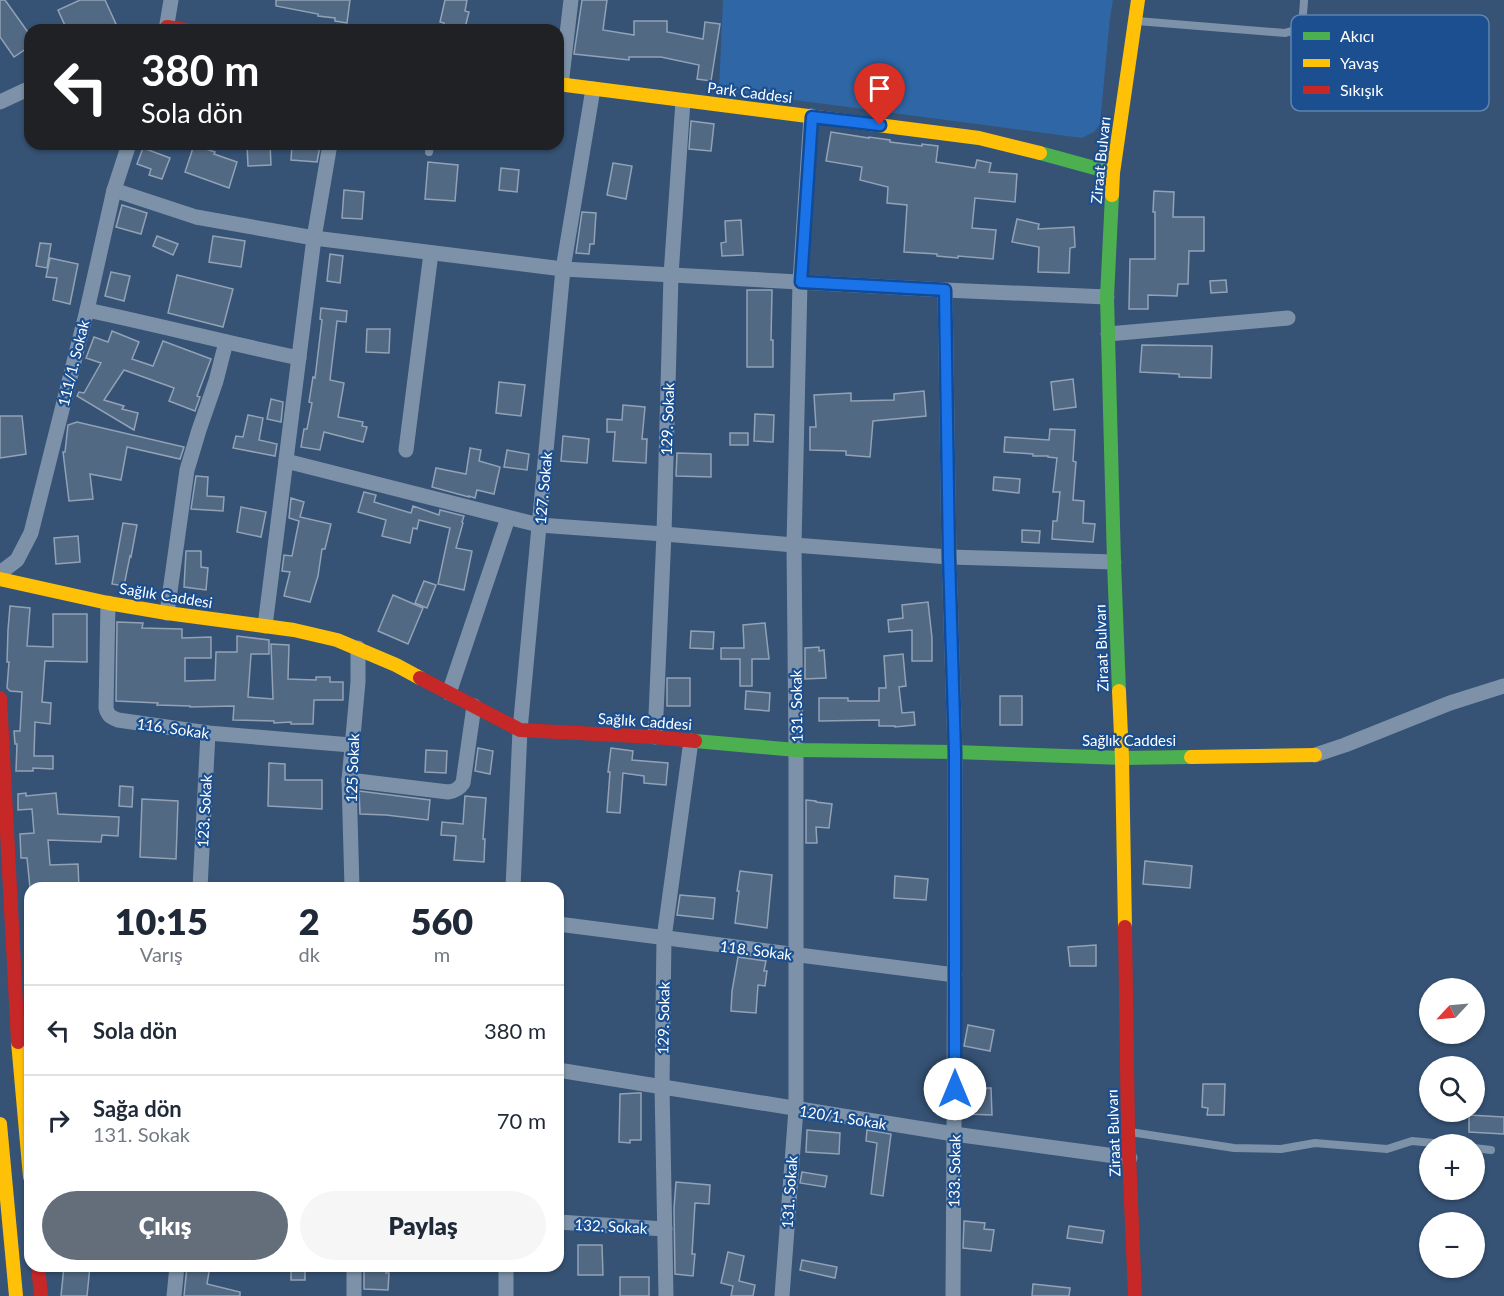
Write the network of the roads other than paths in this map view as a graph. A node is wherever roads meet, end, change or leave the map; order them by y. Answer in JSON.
{"nodes":[{"id":1,"x":171,"y":0,"type":"edge"},
{"id":2,"x":571,"y":0,"type":"edge"},
{"id":3,"x":1138,"y":0,"type":"edge"},
{"id":4,"x":1304,"y":0,"type":"edge"},
{"id":5,"x":1303,"y":15,"type":"edge"},
{"id":6,"x":1136,"y":21,"type":"junction"},
{"id":7,"x":165,"y":24,"type":"edge"},
{"id":8,"x":1291,"y":32,"type":"edge"},
{"id":9,"x":564,"y":54,"type":"edge"},
{"id":10,"x":564,"y":85,"type":"edge"},
{"id":11,"x":593,"y":89,"type":"junction"},
{"id":12,"x":24,"y":91,"type":"edge"},
{"id":13,"x":683,"y":101,"type":"junction"},
{"id":14,"x":0,"y":102,"type":"edge"},
{"id":15,"x":812,"y":117,"type":"junction"},
{"id":16,"x":127,"y":150,"type":"edge"},
{"id":17,"x":329,"y":150,"type":"edge"},
{"id":18,"x":1113,"y":173,"type":"junction"},
{"id":19,"x":114,"y":190,"type":"junction"},
{"id":20,"x":314,"y":238,"type":"junction"},
{"id":21,"x":431,"y":253,"type":"junction"},
{"id":22,"x":563,"y":269,"type":"junction"},
{"id":23,"x":671,"y":275,"type":"junction"},
{"id":24,"x":801,"y":282,"type":"junction"},
{"id":25,"x":945,"y":290,"type":"junction"},
{"id":26,"x":1107,"y":297,"type":"junction"},
{"id":27,"x":87,"y":310,"type":"junction"},
{"id":28,"x":1288,"y":318,"type":"dead end"},
{"id":29,"x":1108,"y":334,"type":"junction"},
{"id":30,"x":226,"y":342,"type":"junction"},
{"id":31,"x":299,"y":358,"type":"junction"},
{"id":32,"x":406,"y":450,"type":"dead end"},
{"id":33,"x":286,"y":461,"type":"junction"},
{"id":34,"x":508,"y":518,"type":"junction"},
{"id":35,"x":539,"y":525,"type":"junction"},
{"id":36,"x":664,"y":534,"type":"junction"},
{"id":37,"x":794,"y":545,"type":"junction"},
{"id":38,"x":949,"y":557,"type":"junction"},
{"id":39,"x":1114,"y":562,"type":"junction"},
{"id":40,"x":0,"y":573,"type":"edge"},
{"id":41,"x":0,"y":579,"type":"edge"},
{"id":42,"x":108,"y":603,"type":"junction"},
{"id":43,"x":166,"y":613,"type":"junction"},
{"id":44,"x":265,"y":626,"type":"junction"},
{"id":45,"x":358,"y":648,"type":"junction"},
{"id":46,"x":1504,"y":686,"type":"edge"},
{"id":47,"x":449,"y":693,"type":"junction"},
{"id":48,"x":0,"y":698,"type":"edge"},
{"id":49,"x":474,"y":706,"type":"junction"},
{"id":50,"x":520,"y":730,"type":"junction"},
{"id":51,"x":208,"y":733,"type":"junction"},
{"id":52,"x":655,"y":737,"type":"junction"},
{"id":53,"x":691,"y":741,"type":"junction"},
{"id":54,"x":351,"y":745,"type":"junction"},
{"id":55,"x":796,"y":750,"type":"junction"},
{"id":56,"x":955,"y":752,"type":"junction"},
{"id":57,"x":1315,"y":755,"type":"joint"},
{"id":58,"x":1122,"y":758,"type":"junction"},
{"id":59,"x":349,"y":780,"type":"junction"},
{"id":60,"x":200,"y":882,"type":"edge"},
{"id":61,"x":352,"y":882,"type":"edge"},
{"id":62,"x":513,"y":882,"type":"edge"},
{"id":63,"x":564,"y":925,"type":"edge"},
{"id":64,"x":664,"y":938,"type":"junction"},
{"id":65,"x":796,"y":955,"type":"junction"},
{"id":66,"x":955,"y":975,"type":"junction"},
{"id":67,"x":23,"y":1018,"type":"edge"},
{"id":68,"x":24,"y":1041,"type":"edge"},
{"id":69,"x":564,"y":1071,"type":"edge"},
{"id":70,"x":662,"y":1086,"type":"junction"},
{"id":71,"x":796,"y":1109,"type":"junction"},
{"id":72,"x":0,"y":1124,"type":"edge"},
{"id":73,"x":1128,"y":1131,"type":"junction"},
{"id":74,"x":954,"y":1134,"type":"junction"},
{"id":75,"x":1419,"y":1142,"type":"edge"},
{"id":76,"x":1485,"y":1149,"type":"edge"},
{"id":77,"x":1491,"y":1150,"type":"dead end"},
{"id":78,"x":1130,"y":1158,"type":"junction"},
{"id":79,"x":564,"y":1222,"type":"edge"},
{"id":80,"x":665,"y":1229,"type":"junction"},
{"id":81,"x":38,"y":1272,"type":"edge"},
{"id":82,"x":176,"y":1272,"type":"edge"},
{"id":83,"x":354,"y":1272,"type":"edge"},
{"id":84,"x":506,"y":1272,"type":"edge"},
{"id":85,"x":16,"y":1296,"type":"edge"},
{"id":86,"x":40,"y":1296,"type":"edge"},
{"id":87,"x":174,"y":1296,"type":"edge"},
{"id":88,"x":354,"y":1296,"type":"edge"},
{"id":89,"x":506,"y":1296,"type":"edge"},
{"id":90,"x":666,"y":1296,"type":"edge"},
{"id":91,"x":782,"y":1296,"type":"edge"},
{"id":92,"x":953,"y":1296,"type":"edge"},
{"id":93,"x":1135,"y":1296,"type":"edge"}],
"edges":[{"from":1,"to":7,"type":"street"},
{"from":2,"to":9,"type":"street"},
{"from":3,"to":6,"type":"street","name":"Ziraat Bulvarı"},
{"from":4,"to":5,"type":"lane"},
{"from":6,"to":8,"type":"lane"},
{"from":6,"to":18,"type":"street","name":"Ziraat Bulvarı"},
{"from":10,"to":11,"type":"street","name":"Park Caddesi"},
{"from":11,"to":13,"type":"street","name":"Park Caddesi"},
{"from":11,"to":22,"type":"street","name":"127. Sokak"},
{"from":12,"to":14,"type":"street"},
{"from":13,"to":15,"type":"street","name":"Park Caddesi"},
{"from":13,"to":23,"type":"street","name":"129. Sokak"},
{"from":15,"to":18,"type":"street","name":"Park Caddesi"},
{"from":15,"to":24,"type":"street","name":"131. Sokak"},
{"from":16,"to":19,"type":"street","name":"111/1. Sokak"},
{"from":17,"to":20,"type":"street"},
{"from":18,"to":26,"type":"street","name":"Ziraat Bulvarı"},
{"from":19,"to":20,"type":"street"},
{"from":19,"to":27,"type":"street","name":"111/1. Sokak"},
{"from":20,"to":21,"type":"street"},
{"from":20,"to":31,"type":"street"},
{"from":21,"to":22,"type":"street"},
{"from":21,"to":32,"type":"street"},
{"from":22,"to":23,"type":"street"},
{"from":22,"to":35,"type":"street","name":"127. Sokak"},
{"from":23,"to":24,"type":"street"},
{"from":23,"to":36,"type":"street","name":"129. Sokak"},
{"from":24,"to":25,"type":"street"},
{"from":24,"to":37,"type":"street","name":"131. Sokak"},
{"from":25,"to":26,"type":"street"},
{"from":25,"to":38,"type":"street","name":"133. Sokak"},
{"from":26,"to":29,"type":"street","name":"Ziraat Bulvarı"},
{"from":27,"to":30,"type":"street"},
{"from":27,"to":40,"type":"street","name":"111/1. Sokak"},
{"from":28,"to":29,"type":"street"},
{"from":29,"to":39,"type":"street","name":"Ziraat Bulvarı"},
{"from":30,"to":31,"type":"street"},
{"from":30,"to":43,"type":"street"},
{"from":31,"to":33,"type":"street"},
{"from":33,"to":34,"type":"street"},
{"from":33,"to":44,"type":"street"},
{"from":34,"to":35,"type":"street"},
{"from":34,"to":47,"type":"street"},
{"from":35,"to":36,"type":"street"},
{"from":35,"to":50,"type":"street","name":"127. Sokak"},
{"from":36,"to":37,"type":"street"},
{"from":36,"to":52,"type":"street","name":"129. Sokak"},
{"from":37,"to":38,"type":"street"},
{"from":37,"to":55,"type":"street","name":"131. Sokak"},
{"from":38,"to":39,"type":"street"},
{"from":38,"to":56,"type":"street","name":"133. Sokak"},
{"from":39,"to":58,"type":"street","name":"Ziraat Bulvarı"},
{"from":41,"to":42,"type":"street","name":"Sağlık Caddesi"},
{"from":42,"to":43,"type":"street","name":"Sağlık Caddesi"},
{"from":42,"to":51,"type":"street","name":"116. Sokak"},
{"from":43,"to":44,"type":"street","name":"Sağlık Caddesi"},
{"from":44,"to":45,"type":"street","name":"Sağlık Caddesi"},
{"from":45,"to":47,"type":"street","name":"Sağlık Caddesi"},
{"from":45,"to":54,"type":"street","name":"125 Sokak"},
{"from":46,"to":57,"type":"street"},
{"from":47,"to":49,"type":"street","name":"Sağlık Caddesi"},
{"from":48,"to":67,"type":"street"},
{"from":49,"to":50,"type":"street","name":"Sağlık Caddesi"},
{"from":49,"to":59,"type":"street"},
{"from":50,"to":52,"type":"street","name":"Sağlık Caddesi"},
{"from":50,"to":62,"type":"street","name":"127. Sokak"},
{"from":51,"to":54,"type":"street","name":"116. Sokak"},
{"from":51,"to":60,"type":"street","name":"123. Sokak"},
{"from":52,"to":53,"type":"street","name":"Sağlık Caddesi"},
{"from":53,"to":55,"type":"street","name":"Sağlık Caddesi"},
{"from":53,"to":64,"type":"street","name":"129. Sokak"},
{"from":54,"to":59,"type":"street","name":"125 Sokak"},
{"from":55,"to":56,"type":"street","name":"Sağlık Caddesi"},
{"from":55,"to":65,"type":"street","name":"131. Sokak"},
{"from":56,"to":58,"type":"street","name":"Sağlık Caddesi"},
{"from":56,"to":66,"type":"street","name":"133. Sokak"},
{"from":57,"to":58,"type":"street","name":"Sağlık Caddesi"},
{"from":58,"to":73,"type":"street","name":"Ziraat Bulvarı"},
{"from":59,"to":61,"type":"street","name":"125 Sokak"},
{"from":63,"to":64,"type":"street","name":"118. Sokak"},
{"from":64,"to":65,"type":"street","name":"118. Sokak"},
{"from":64,"to":70,"type":"street","name":"129. Sokak"},
{"from":65,"to":66,"type":"street","name":"118. Sokak"},
{"from":65,"to":71,"type":"street","name":"131. Sokak"},
{"from":66,"to":74,"type":"street","name":"133. Sokak"},
{"from":67,"to":68,"type":"street"},
{"from":69,"to":70,"type":"street","name":"120/1. Sokak"},
{"from":70,"to":71,"type":"street","name":"120/1. Sokak"},
{"from":70,"to":80,"type":"street","name":"129. Sokak"},
{"from":71,"to":74,"type":"street","name":"120/1. Sokak"},
{"from":71,"to":91,"type":"street","name":"131. Sokak"},
{"from":72,"to":85,"type":"street"},
{"from":73,"to":75,"type":"lane"},
{"from":73,"to":78,"type":"street","name":"Ziraat Bulvarı"},
{"from":74,"to":78,"type":"street","name":"120/1. Sokak"},
{"from":74,"to":92,"type":"street","name":"133. Sokak"},
{"from":76,"to":77,"type":"lane"},
{"from":78,"to":93,"type":"street","name":"Ziraat Bulvarı"},
{"from":79,"to":80,"type":"street","name":"132. Sokak"},
{"from":80,"to":90,"type":"street","name":"129. Sokak"},
{"from":81,"to":86,"type":"street"},
{"from":82,"to":87,"type":"street"},
{"from":83,"to":88,"type":"street"},
{"from":84,"to":89,"type":"street"}]}
